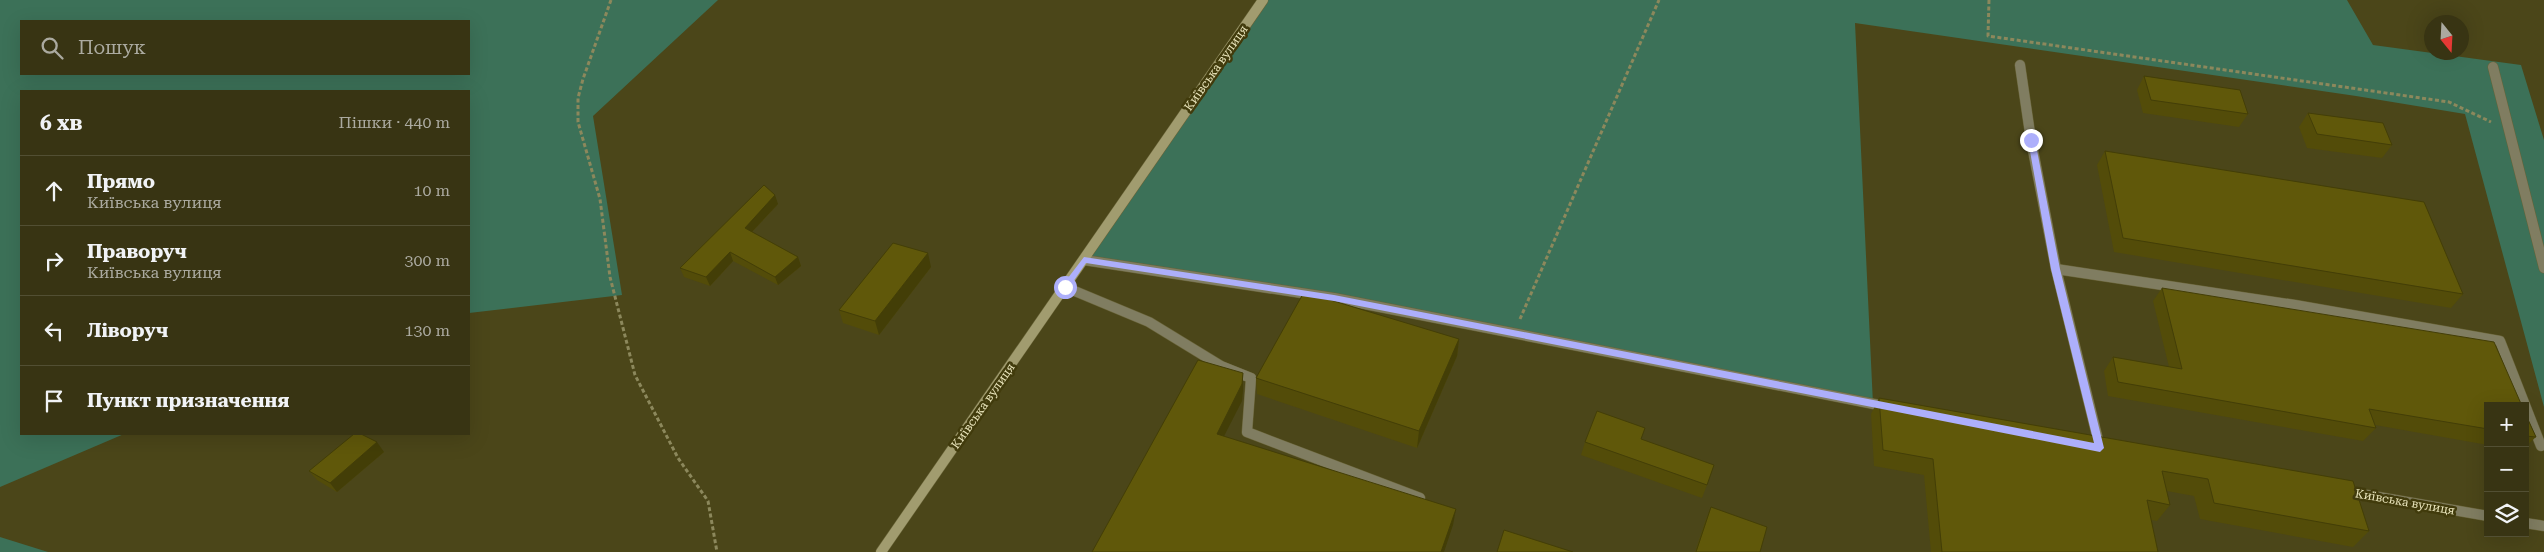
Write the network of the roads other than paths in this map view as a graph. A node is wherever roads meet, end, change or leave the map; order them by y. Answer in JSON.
{"nodes":[{"id":1,"x":1264,"y":0,"type":"edge"},
{"id":2,"x":2020,"y":65,"type":"dead end"},
{"id":3,"x":2493,"y":67,"type":"dead end"},
{"id":4,"x":1084,"y":260,"type":"junction"},
{"id":5,"x":2544,"y":268,"type":"edge"},
{"id":6,"x":2056,"y":269,"type":"junction"},
{"id":7,"x":1065,"y":287,"type":"junction"},
{"id":8,"x":1901,"y":409,"type":"edge"},
{"id":9,"x":2541,"y":446,"type":"dead end"},
{"id":10,"x":2100,"y":448,"type":"edge"},
{"id":11,"x":2333,"y":489,"type":"edge"},
{"id":12,"x":1420,"y":498,"type":"edge"},
{"id":13,"x":2484,"y":515,"type":"edge"},
{"id":14,"x":2529,"y":524,"type":"edge"},
{"id":15,"x":2544,"y":526,"type":"edge"},
{"id":16,"x":881,"y":552,"type":"edge"}],
"edges":[{"from":1,"to":4,"type":"main road","name":"Київська вулиця"},
{"from":2,"to":6,"type":"lane"},
{"from":3,"to":5,"type":"lane"},
{"from":4,"to":7,"type":"main road","name":"Київська вулиця"},
{"from":4,"to":8,"type":"lane"},
{"from":6,"to":9,"type":"lane"},
{"from":6,"to":10,"type":"lane"},
{"from":7,"to":12,"type":"lane"},
{"from":7,"to":16,"type":"main road","name":"Київська вулиця"},
{"from":11,"to":13,"type":"lane","name":"Київська вулиця"},
{"from":14,"to":15,"type":"lane"}]}
